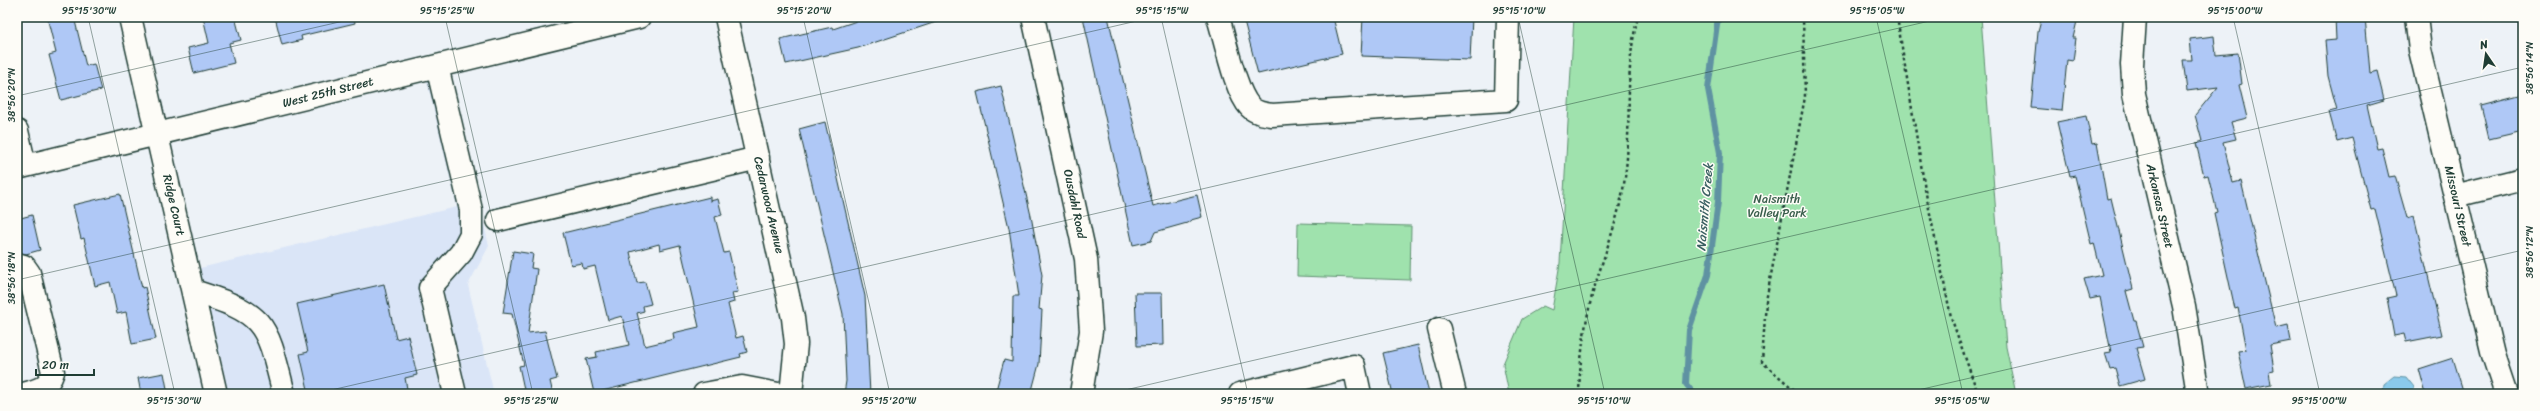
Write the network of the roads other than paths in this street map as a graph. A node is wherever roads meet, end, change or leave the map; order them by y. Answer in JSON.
{"nodes":[{"id":1,"x":130,"y":17,"type":"edge"},
{"id":2,"x":639,"y":17,"type":"edge"},
{"id":3,"x":726,"y":17,"type":"edge"},
{"id":4,"x":1033,"y":17,"type":"edge"},
{"id":5,"x":1218,"y":17,"type":"edge"},
{"id":6,"x":1508,"y":17,"type":"edge"},
{"id":7,"x":2135,"y":17,"type":"edge"},
{"id":8,"x":2416,"y":17,"type":"edge"},
{"id":9,"x":437,"y":66,"type":"junction"},
{"id":10,"x":17,"y":131,"type":"edge"},
{"id":11,"x":157,"y":134,"type":"junction"},
{"id":12,"x":758,"y":158,"type":"junction"},
{"id":13,"x":21,"y":167,"type":"edge"},
{"id":14,"x":2523,"y":179,"type":"edge"},
{"id":15,"x":2455,"y":196,"type":"junction"},
{"id":16,"x":498,"y":220,"type":"dead end"},
{"id":17,"x":17,"y":264,"type":"edge"},
{"id":18,"x":193,"y":291,"type":"junction"},
{"id":19,"x":1439,"y":329,"type":"dead end"},
{"id":20,"x":23,"y":394,"type":"edge"},
{"id":21,"x":216,"y":394,"type":"edge"},
{"id":22,"x":284,"y":394,"type":"edge"},
{"id":23,"x":455,"y":394,"type":"edge"},
{"id":24,"x":704,"y":394,"type":"edge"},
{"id":25,"x":778,"y":394,"type":"edge"},
{"id":26,"x":791,"y":394,"type":"edge"},
{"id":27,"x":1081,"y":394,"type":"edge"},
{"id":28,"x":1240,"y":394,"type":"edge"},
{"id":29,"x":1360,"y":394,"type":"edge"},
{"id":30,"x":1455,"y":394,"type":"edge"},
{"id":31,"x":2198,"y":394,"type":"edge"},
{"id":32,"x":2506,"y":394,"type":"edge"}],
"edges":[{"from":1,"to":11,"type":"street","name":"Ridge Court"},
{"from":2,"to":9,"type":"street","name":"West 25th Street"},
{"from":3,"to":12,"type":"street","name":"Cedarwood Avenue"},
{"from":4,"to":27,"type":"street","name":"Ousdahl Road"},
{"from":5,"to":6,"type":"street"},
{"from":7,"to":31,"type":"street","name":"Arkansas Street"},
{"from":8,"to":15,"type":"street","name":"Missouri Street"},
{"from":9,"to":11,"type":"street","name":"West 25th Street"},
{"from":9,"to":23,"type":"street"},
{"from":10,"to":13,"type":"street"},
{"from":11,"to":13,"type":"street","name":"West 25th Street"},
{"from":11,"to":18,"type":"street","name":"Ridge Court"},
{"from":12,"to":16,"type":"street"},
{"from":12,"to":26,"type":"street","name":"Cedarwood Avenue"},
{"from":14,"to":15,"type":"street"},
{"from":15,"to":32,"type":"street","name":"Missouri Street"},
{"from":17,"to":20,"type":"street"},
{"from":18,"to":21,"type":"street","name":"Ridge Court"},
{"from":18,"to":22,"type":"street"},
{"from":19,"to":30,"type":"street"},
{"from":24,"to":25,"type":"street"},
{"from":28,"to":29,"type":"street"}]}
